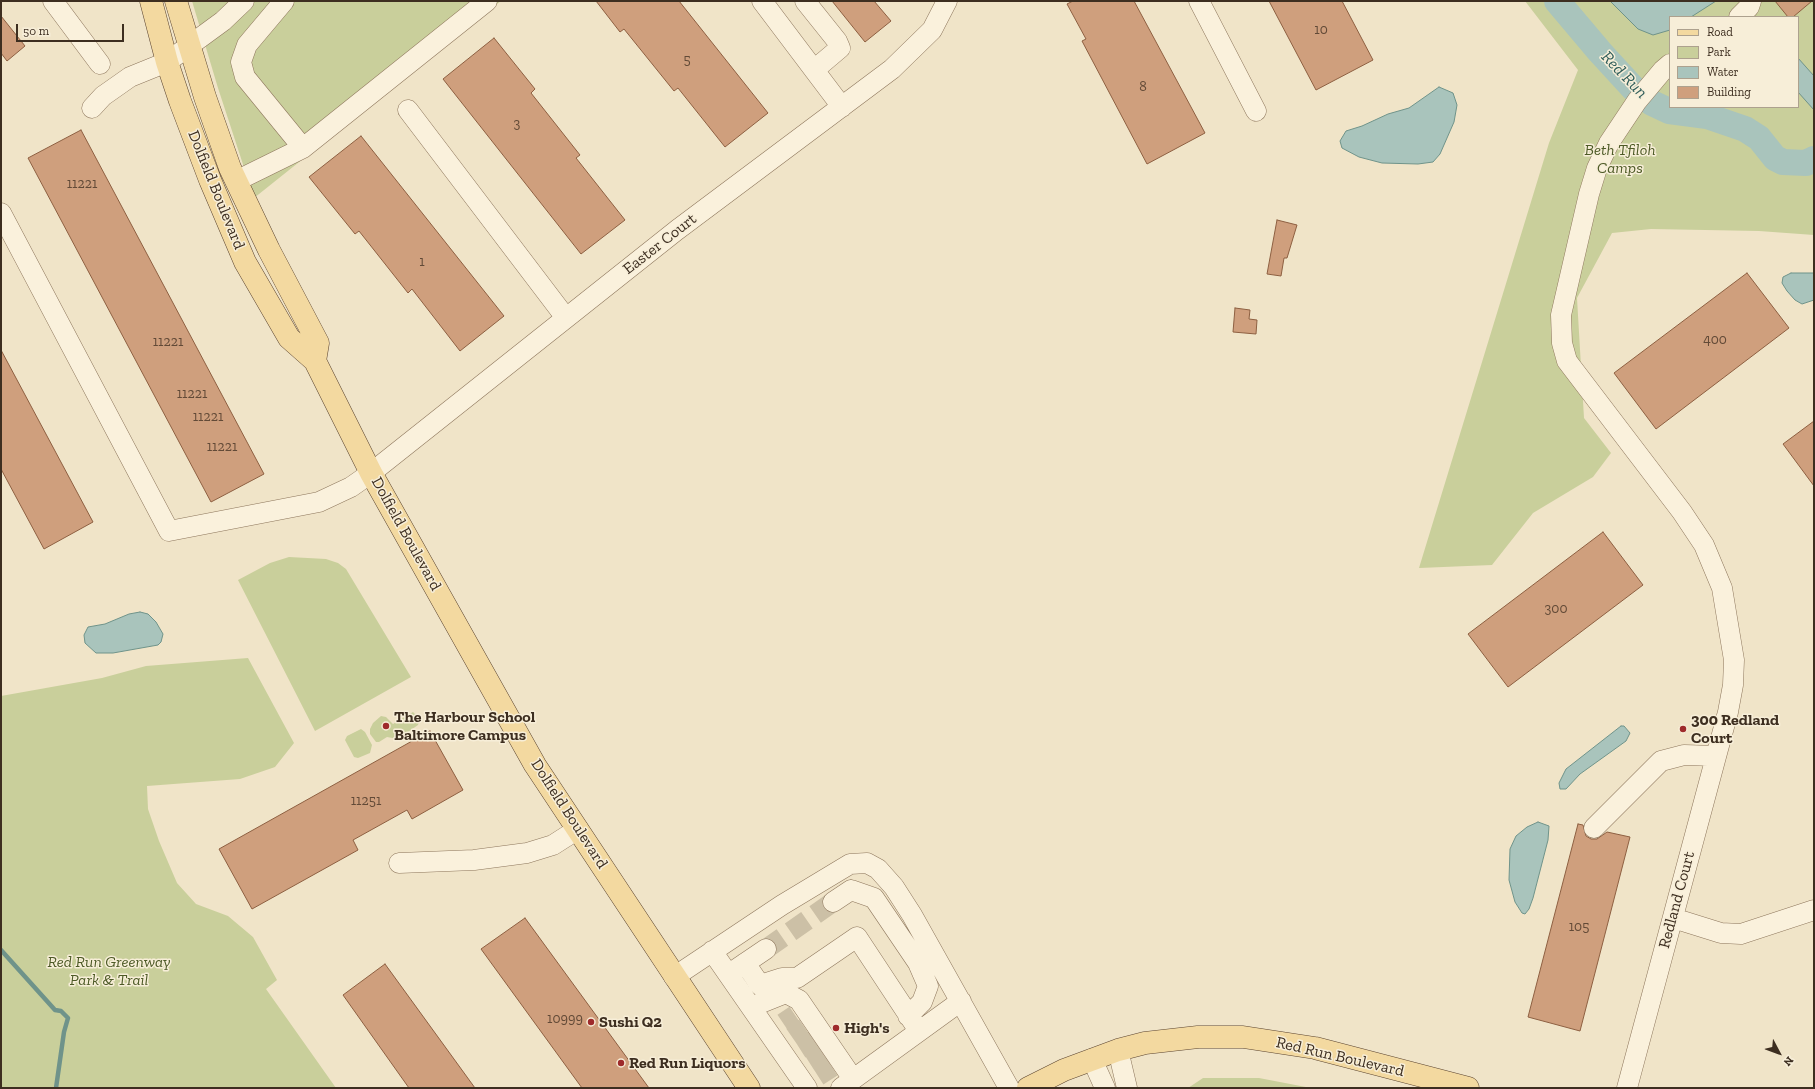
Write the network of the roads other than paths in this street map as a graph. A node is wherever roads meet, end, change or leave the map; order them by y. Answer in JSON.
{"nodes":[{"id":1,"x":53,"y":1,"type":"edge"},
{"id":2,"x":152,"y":1,"type":"edge"},
{"id":3,"x":176,"y":1,"type":"edge"},
{"id":4,"x":244,"y":1,"type":"edge"},
{"id":5,"x":487,"y":1,"type":"edge"},
{"id":6,"x":762,"y":1,"type":"edge"},
{"id":7,"x":805,"y":1,"type":"edge"},
{"id":8,"x":1200,"y":1,"type":"edge"},
{"id":9,"x":1751,"y":1,"type":"edge"},
{"id":10,"x":280,"y":2,"type":"edge"},
{"id":11,"x":941,"y":4,"type":"edge"},
{"id":12,"x":1740,"y":16,"type":"edge"},
{"id":13,"x":190,"y":44,"type":"junction"},
{"id":14,"x":167,"y":62,"type":"junction"},
{"id":15,"x":100,"y":64,"type":"dead end"},
{"id":16,"x":1669,"y":65,"type":"edge"},
{"id":17,"x":814,"y":70,"type":"junction"},
{"id":18,"x":842,"y":107,"type":"junction"},
{"id":19,"x":92,"y":108,"type":"dead end"},
{"id":20,"x":408,"y":110,"type":"dead end"},
{"id":21,"x":1256,"y":111,"type":"dead end"},
{"id":22,"x":303,"y":148,"type":"junction"},
{"id":23,"x":236,"y":180,"type":"junction"},
{"id":24,"x":1,"y":213,"type":"edge"},
{"id":25,"x":566,"y":318,"type":"junction"},
{"id":26,"x":315,"y":361,"type":"junction"},
{"id":27,"x":371,"y":473,"type":"junction"},
{"id":28,"x":1716,"y":756,"type":"junction"},
{"id":29,"x":1594,"y":828,"type":"dead end"},
{"id":30,"x":578,"y":829,"type":"junction"},
{"id":31,"x":399,"y":863,"type":"dead end"},
{"id":32,"x":850,"y":864,"type":"junction"},
{"id":33,"x":851,"y":890,"type":"junction"},
{"id":34,"x":833,"y":902,"type":"tunnel mouth"},
{"id":35,"x":1814,"y":910,"type":"edge"},
{"id":36,"x":1672,"y":918,"type":"junction"},
{"id":37,"x":766,"y":949,"type":"tunnel mouth"},
{"id":38,"x":712,"y":951,"type":"junction"},
{"id":39,"x":745,"y":963,"type":"junction"},
{"id":40,"x":729,"y":975,"type":"junction"},
{"id":41,"x":674,"y":977,"type":"junction"},
{"id":42,"x":961,"y":1001,"type":"junction"},
{"id":43,"x":751,"y":1007,"type":"junction"},
{"id":44,"x":914,"y":1023,"type":"junction"},
{"id":45,"x":806,"y":1048,"type":"edge"},
{"id":46,"x":1118,"y":1050,"type":"junction"},
{"id":47,"x":1092,"y":1059,"type":"junction"},
{"id":48,"x":847,"y":1083,"type":"edge"},
{"id":49,"x":749,"y":1088,"type":"edge"},
{"id":50,"x":1009,"y":1088,"type":"edge"},
{"id":51,"x":1028,"y":1088,"type":"edge"},
{"id":52,"x":1105,"y":1088,"type":"edge"},
{"id":53,"x":1127,"y":1088,"type":"edge"},
{"id":54,"x":1468,"y":1088,"type":"edge"},
{"id":55,"x":1627,"y":1088,"type":"edge"}],
"edges":[{"from":1,"to":15,"type":"street"},
{"from":2,"to":14,"type":"main road","name":"Dolfield Boulevard"},
{"from":3,"to":13,"type":"main road","name":"Dolfield Boulevard"},
{"from":4,"to":13,"type":"street"},
{"from":5,"to":22,"type":"street"},
{"from":6,"to":17,"type":"street"},
{"from":7,"to":17,"type":"street"},
{"from":8,"to":21,"type":"street"},
{"from":9,"to":12,"type":"street"},
{"from":10,"to":22,"type":"street"},
{"from":11,"to":18,"type":"street","name":"Easter Court"},
{"from":13,"to":14,"type":"street"},
{"from":13,"to":23,"type":"main road","name":"Dolfield Boulevard"},
{"from":14,"to":19,"type":"street"},
{"from":14,"to":26,"type":"main road","name":"Dolfield Boulevard"},
{"from":16,"to":28,"type":"street","name":"Redland Court"},
{"from":17,"to":18,"type":"street"},
{"from":18,"to":25,"type":"street","name":"Easter Court"},
{"from":20,"to":25,"type":"street"},
{"from":22,"to":23,"type":"street"},
{"from":23,"to":26,"type":"main road","name":"Dolfield Boulevard"},
{"from":24,"to":27,"type":"street","name":"Easter Court"},
{"from":25,"to":27,"type":"street","name":"Easter Court"},
{"from":26,"to":27,"type":"main road","name":"Dolfield Boulevard"},
{"from":27,"to":30,"type":"main road","name":"Dolfield Boulevard"},
{"from":28,"to":29,"type":"street"},
{"from":28,"to":36,"type":"street","name":"Redland Court"},
{"from":30,"to":31,"type":"street"},
{"from":30,"to":41,"type":"main road","name":"Dolfield Boulevard"},
{"from":32,"to":33,"type":"street"},
{"from":32,"to":38,"type":"street"},
{"from":32,"to":42,"type":"street"},
{"from":33,"to":34,"type":"street"},
{"from":33,"to":44,"type":"street"},
{"from":35,"to":36,"type":"street"},
{"from":36,"to":55,"type":"street","name":"Redland Court"},
{"from":37,"to":39,"type":"street"},
{"from":38,"to":40,"type":"street"},
{"from":38,"to":41,"type":"street"},
{"from":39,"to":40,"type":"street"},
{"from":39,"to":44,"type":"street"},
{"from":40,"to":43,"type":"street"},
{"from":41,"to":49,"type":"main road","name":"Dolfield Boulevard"},
{"from":42,"to":44,"type":"street"},
{"from":42,"to":50,"type":"street"},
{"from":43,"to":45,"type":"street"},
{"from":43,"to":45,"type":"street"},
{"from":44,"to":48,"type":"street"},
{"from":45,"to":48,"type":"street"},
{"from":46,"to":47,"type":"main road","name":"Red Run Boulevard"},
{"from":46,"to":53,"type":"street"},
{"from":46,"to":54,"type":"main road","name":"Red Run Boulevard"},
{"from":47,"to":51,"type":"main road","name":"Red Run Boulevard"},
{"from":47,"to":52,"type":"street"}]}
